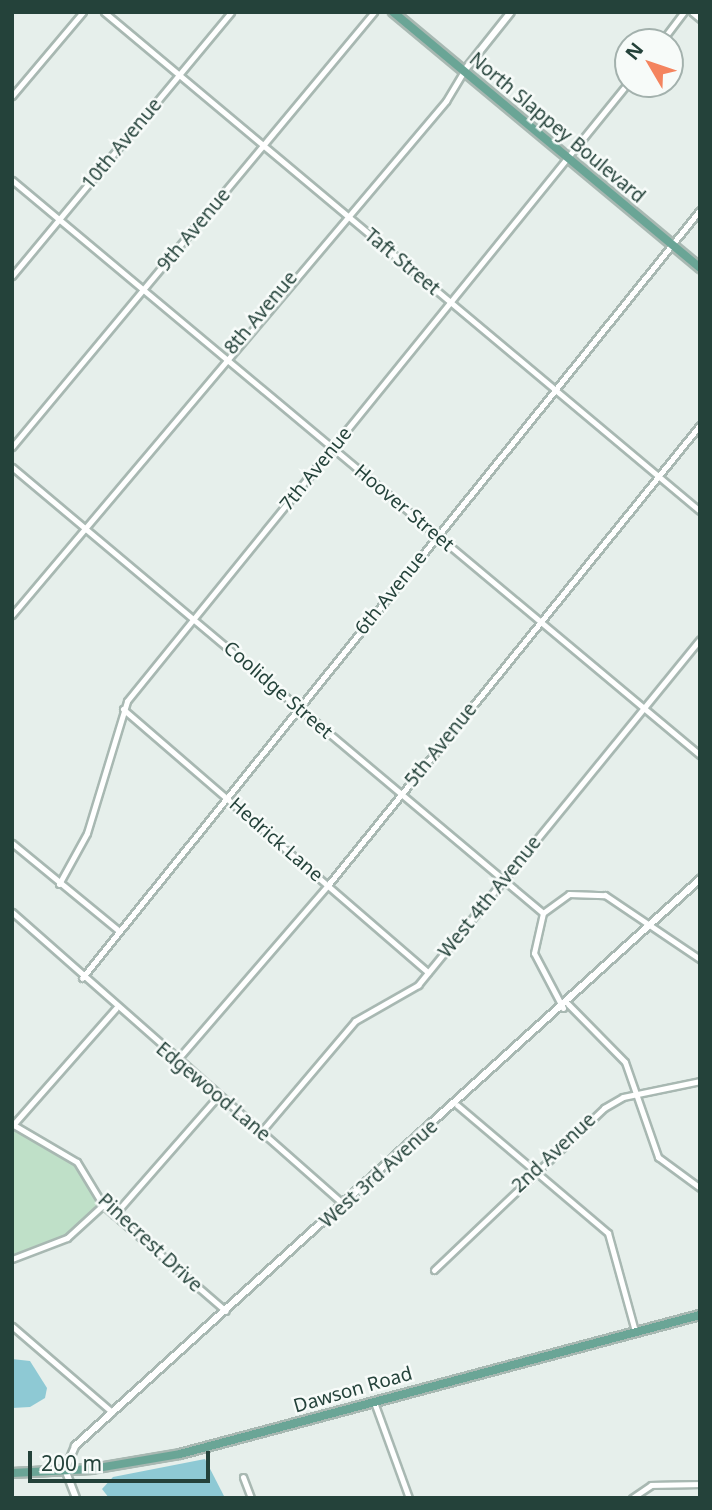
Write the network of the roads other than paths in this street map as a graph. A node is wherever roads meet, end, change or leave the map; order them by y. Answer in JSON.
{"nodes":[{"id":1,"x":83,"y":12,"type":"edge"},
{"id":2,"x":104,"y":12,"type":"edge"},
{"id":3,"x":231,"y":12,"type":"edge"},
{"id":4,"x":374,"y":12,"type":"edge"},
{"id":5,"x":393,"y":12,"type":"edge"},
{"id":6,"x":511,"y":12,"type":"edge"},
{"id":7,"x":684,"y":12,"type":"edge"},
{"id":8,"x":692,"y":12,"type":"edge"},
{"id":9,"x":700,"y":19,"type":"edge"},
{"id":10,"x":672,"y":28,"type":"edge"},
{"id":11,"x":464,"y":71,"type":"junction"},
{"id":12,"x":178,"y":76,"type":"junction"},
{"id":13,"x":12,"y":96,"type":"edge"},
{"id":14,"x":616,"y":98,"type":"edge"},
{"id":15,"x":264,"y":146,"type":"junction"},
{"id":16,"x":567,"y":157,"type":"junction"},
{"id":17,"x":12,"y":180,"type":"edge"},
{"id":18,"x":700,"y":210,"type":"edge"},
{"id":19,"x":345,"y":214,"type":"junction"},
{"id":20,"x":58,"y":219,"type":"junction"},
{"id":21,"x":672,"y":245,"type":"junction"},
{"id":22,"x":700,"y":268,"type":"edge"},
{"id":23,"x":12,"y":275,"type":"edge"},
{"id":24,"x":144,"y":290,"type":"junction"},
{"id":25,"x":450,"y":302,"type":"junction"},
{"id":26,"x":224,"y":358,"type":"junction"},
{"id":27,"x":555,"y":389,"type":"junction"},
{"id":28,"x":700,"y":425,"type":"edge"},
{"id":29,"x":12,"y":447,"type":"edge"},
{"id":30,"x":333,"y":448,"type":"junction"},
{"id":31,"x":12,"y":467,"type":"edge"},
{"id":32,"x":659,"y":476,"type":"junction"},
{"id":33,"x":700,"y":511,"type":"edge"},
{"id":34,"x":83,"y":527,"type":"junction"},
{"id":35,"x":437,"y":535,"type":"junction"},
{"id":36,"x":12,"y":615,"type":"edge"},
{"id":37,"x":194,"y":619,"type":"junction"},
{"id":38,"x":540,"y":622,"type":"junction"},
{"id":39,"x":700,"y":639,"type":"edge"},
{"id":40,"x":644,"y":706,"type":"junction"},
{"id":41,"x":123,"y":709,"type":"junction"},
{"id":42,"x":297,"y":710,"type":"junction"},
{"id":43,"x":700,"y":755,"type":"edge"},
{"id":44,"x":403,"y":793,"type":"junction"},
{"id":45,"x":225,"y":797,"type":"junction"},
{"id":46,"x":12,"y":843,"type":"edge"},
{"id":47,"x":505,"y":879,"type":"junction"},
{"id":48,"x":700,"y":879,"type":"edge"},
{"id":49,"x":60,"y":884,"type":"junction"},
{"id":50,"x":328,"y":885,"type":"junction"},
{"id":51,"x":12,"y":912,"type":"edge"},
{"id":52,"x":544,"y":913,"type":"junction"},
{"id":53,"x":653,"y":926,"type":"junction"},
{"id":54,"x":119,"y":931,"type":"junction"},
{"id":55,"x":700,"y":958,"type":"edge"},
{"id":56,"x":428,"y":972,"type":"junction"},
{"id":57,"x":82,"y":978,"type":"junction"},
{"id":58,"x":566,"y":1006,"type":"junction"},
{"id":59,"x":116,"y":1008,"type":"junction"},
{"id":60,"x":177,"y":1060,"type":"junction"},
{"id":61,"x":700,"y":1082,"type":"edge"},
{"id":62,"x":638,"y":1094,"type":"junction"},
{"id":63,"x":218,"y":1096,"type":"junction"},
{"id":64,"x":457,"y":1105,"type":"junction"},
{"id":65,"x":13,"y":1125,"type":"edge"},
{"id":66,"x":261,"y":1132,"type":"junction"},
{"id":67,"x":535,"y":1169,"type":"junction"},
{"id":68,"x":700,"y":1188,"type":"edge"},
{"id":69,"x":103,"y":1205,"type":"junction"},
{"id":70,"x":344,"y":1205,"type":"junction"},
{"id":71,"x":114,"y":1215,"type":"junction"},
{"id":72,"x":12,"y":1259,"type":"edge"},
{"id":73,"x":434,"y":1270,"type":"dead end"},
{"id":74,"x":226,"y":1311,"type":"junction"},
{"id":75,"x":700,"y":1315,"type":"edge"},
{"id":76,"x":12,"y":1326,"type":"edge"},
{"id":77,"x":635,"y":1331,"type":"junction"},
{"id":78,"x":373,"y":1401,"type":"junction"},
{"id":79,"x":112,"y":1412,"type":"junction"},
{"id":80,"x":65,"y":1470,"type":"junction"},
{"id":81,"x":12,"y":1473,"type":"edge"},
{"id":82,"x":243,"y":1478,"type":"dead end"},
{"id":83,"x":698,"y":1484,"type":"edge"},
{"id":84,"x":700,"y":1493,"type":"edge"},
{"id":85,"x":76,"y":1498,"type":"edge"},
{"id":86,"x":251,"y":1498,"type":"edge"},
{"id":87,"x":409,"y":1498,"type":"edge"},
{"id":88,"x":632,"y":1498,"type":"edge"}],
"edges":[{"from":1,"to":13,"type":"street"},
{"from":2,"to":12,"type":"street","name":"Taft Street"},
{"from":3,"to":12,"type":"street","name":"10th Avenue"},
{"from":4,"to":15,"type":"street","name":"9th Avenue"},
{"from":5,"to":11,"type":"main road","name":"North Slappey Boulevard"},
{"from":6,"to":11,"type":"street","name":"8th Avenue"},
{"from":7,"to":10,"type":"street"},
{"from":8,"to":9,"type":"street"},
{"from":11,"to":16,"type":"main road","name":"North Slappey Boulevard"},
{"from":11,"to":19,"type":"street","name":"8th Avenue"},
{"from":12,"to":15,"type":"street","name":"Taft Street"},
{"from":12,"to":20,"type":"street","name":"10th Avenue"},
{"from":14,"to":16,"type":"street","name":"7th Avenue"},
{"from":15,"to":19,"type":"street","name":"Taft Street"},
{"from":15,"to":24,"type":"street","name":"9th Avenue"},
{"from":16,"to":21,"type":"main road","name":"North Slappey Boulevard"},
{"from":16,"to":25,"type":"street","name":"7th Avenue"},
{"from":17,"to":20,"type":"street","name":"Hoover Street"},
{"from":18,"to":21,"type":"street","name":"6th Avenue"},
{"from":19,"to":25,"type":"street","name":"Taft Street"},
{"from":19,"to":26,"type":"street","name":"8th Avenue"},
{"from":20,"to":23,"type":"street","name":"10th Avenue"},
{"from":20,"to":24,"type":"street","name":"Hoover Street"},
{"from":21,"to":22,"type":"main road","name":"North Slappey Boulevard"},
{"from":21,"to":27,"type":"street","name":"6th Avenue"},
{"from":24,"to":26,"type":"street","name":"Hoover Street"},
{"from":24,"to":29,"type":"street","name":"9th Avenue"},
{"from":25,"to":27,"type":"street","name":"Taft Street"},
{"from":25,"to":30,"type":"street","name":"7th Avenue"},
{"from":26,"to":30,"type":"street","name":"Hoover Street"},
{"from":26,"to":34,"type":"street","name":"8th Avenue"},
{"from":27,"to":32,"type":"street","name":"Taft Street"},
{"from":27,"to":35,"type":"street","name":"6th Avenue"},
{"from":28,"to":32,"type":"street","name":"5th Avenue"},
{"from":30,"to":35,"type":"street","name":"Hoover Street"},
{"from":30,"to":37,"type":"street","name":"7th Avenue"},
{"from":31,"to":34,"type":"street","name":"Coolidge Street"},
{"from":32,"to":33,"type":"street","name":"Taft Street"},
{"from":32,"to":38,"type":"street","name":"5th Avenue"},
{"from":34,"to":36,"type":"street","name":"8th Avenue"},
{"from":34,"to":37,"type":"street","name":"Coolidge Street"},
{"from":35,"to":38,"type":"street","name":"Hoover Street"},
{"from":35,"to":42,"type":"street","name":"6th Avenue"},
{"from":37,"to":41,"type":"street","name":"7th Avenue"},
{"from":37,"to":42,"type":"street","name":"Coolidge Street"},
{"from":38,"to":40,"type":"street","name":"Hoover Street"},
{"from":38,"to":44,"type":"street","name":"5th Avenue"},
{"from":39,"to":40,"type":"street","name":"West 4th Avenue"},
{"from":40,"to":43,"type":"street","name":"Hoover Street"},
{"from":40,"to":47,"type":"street","name":"West 4th Avenue"},
{"from":41,"to":45,"type":"street","name":"Hedrick Lane"},
{"from":41,"to":49,"type":"street","name":"7th Avenue"},
{"from":42,"to":44,"type":"street","name":"Coolidge Street"},
{"from":42,"to":45,"type":"street","name":"6th Avenue"},
{"from":44,"to":47,"type":"street","name":"Coolidge Street"},
{"from":44,"to":50,"type":"street","name":"5th Avenue"},
{"from":45,"to":50,"type":"street","name":"Hedrick Lane"},
{"from":45,"to":54,"type":"street","name":"6th Avenue"},
{"from":46,"to":49,"type":"street"},
{"from":47,"to":52,"type":"street","name":"Coolidge Street"},
{"from":47,"to":56,"type":"street","name":"West 4th Avenue"},
{"from":48,"to":53,"type":"street","name":"West 3rd Avenue"},
{"from":49,"to":54,"type":"street"},
{"from":50,"to":56,"type":"street","name":"Hedrick Lane"},
{"from":50,"to":60,"type":"street","name":"5th Avenue"},
{"from":51,"to":57,"type":"street","name":"Edgewood Lane"},
{"from":52,"to":53,"type":"street"},
{"from":52,"to":58,"type":"street"},
{"from":53,"to":55,"type":"street"},
{"from":53,"to":58,"type":"street","name":"West 3rd Avenue"},
{"from":54,"to":57,"type":"street","name":"6th Avenue"},
{"from":56,"to":66,"type":"street","name":"West 4th Avenue"},
{"from":57,"to":59,"type":"street","name":"Edgewood Lane"},
{"from":58,"to":62,"type":"street"},
{"from":58,"to":64,"type":"street","name":"West 3rd Avenue"},
{"from":59,"to":60,"type":"street","name":"Edgewood Lane"},
{"from":59,"to":65,"type":"street"},
{"from":60,"to":63,"type":"street","name":"Edgewood Lane"},
{"from":61,"to":62,"type":"street","name":"2nd Avenue"},
{"from":62,"to":67,"type":"street","name":"2nd Avenue"},
{"from":62,"to":68,"type":"street"},
{"from":63,"to":66,"type":"street","name":"Edgewood Lane"},
{"from":63,"to":71,"type":"street"},
{"from":64,"to":67,"type":"street"},
{"from":64,"to":70,"type":"street","name":"West 3rd Avenue"},
{"from":65,"to":69,"type":"street","name":"Pinecrest Drive"},
{"from":66,"to":70,"type":"street","name":"Edgewood Lane"},
{"from":67,"to":73,"type":"street","name":"2nd Avenue"},
{"from":67,"to":77,"type":"street"},
{"from":69,"to":71,"type":"street","name":"Pinecrest Drive"},
{"from":69,"to":72,"type":"street"},
{"from":70,"to":74,"type":"street","name":"West 3rd Avenue"},
{"from":71,"to":74,"type":"street","name":"Pinecrest Drive"},
{"from":74,"to":79,"type":"street","name":"West 3rd Avenue"},
{"from":75,"to":77,"type":"main road","name":"Dawson Road"},
{"from":76,"to":79,"type":"street"},
{"from":77,"to":78,"type":"main road","name":"Dawson Road"},
{"from":78,"to":80,"type":"main road","name":"Dawson Road"},
{"from":78,"to":87,"type":"street"},
{"from":79,"to":80,"type":"street","name":"West 3rd Avenue"},
{"from":80,"to":81,"type":"main road","name":"Dawson Road"},
{"from":80,"to":85,"type":"street"},
{"from":82,"to":86,"type":"street"},
{"from":83,"to":84,"type":"street"},
{"from":83,"to":88,"type":"street"}]}
